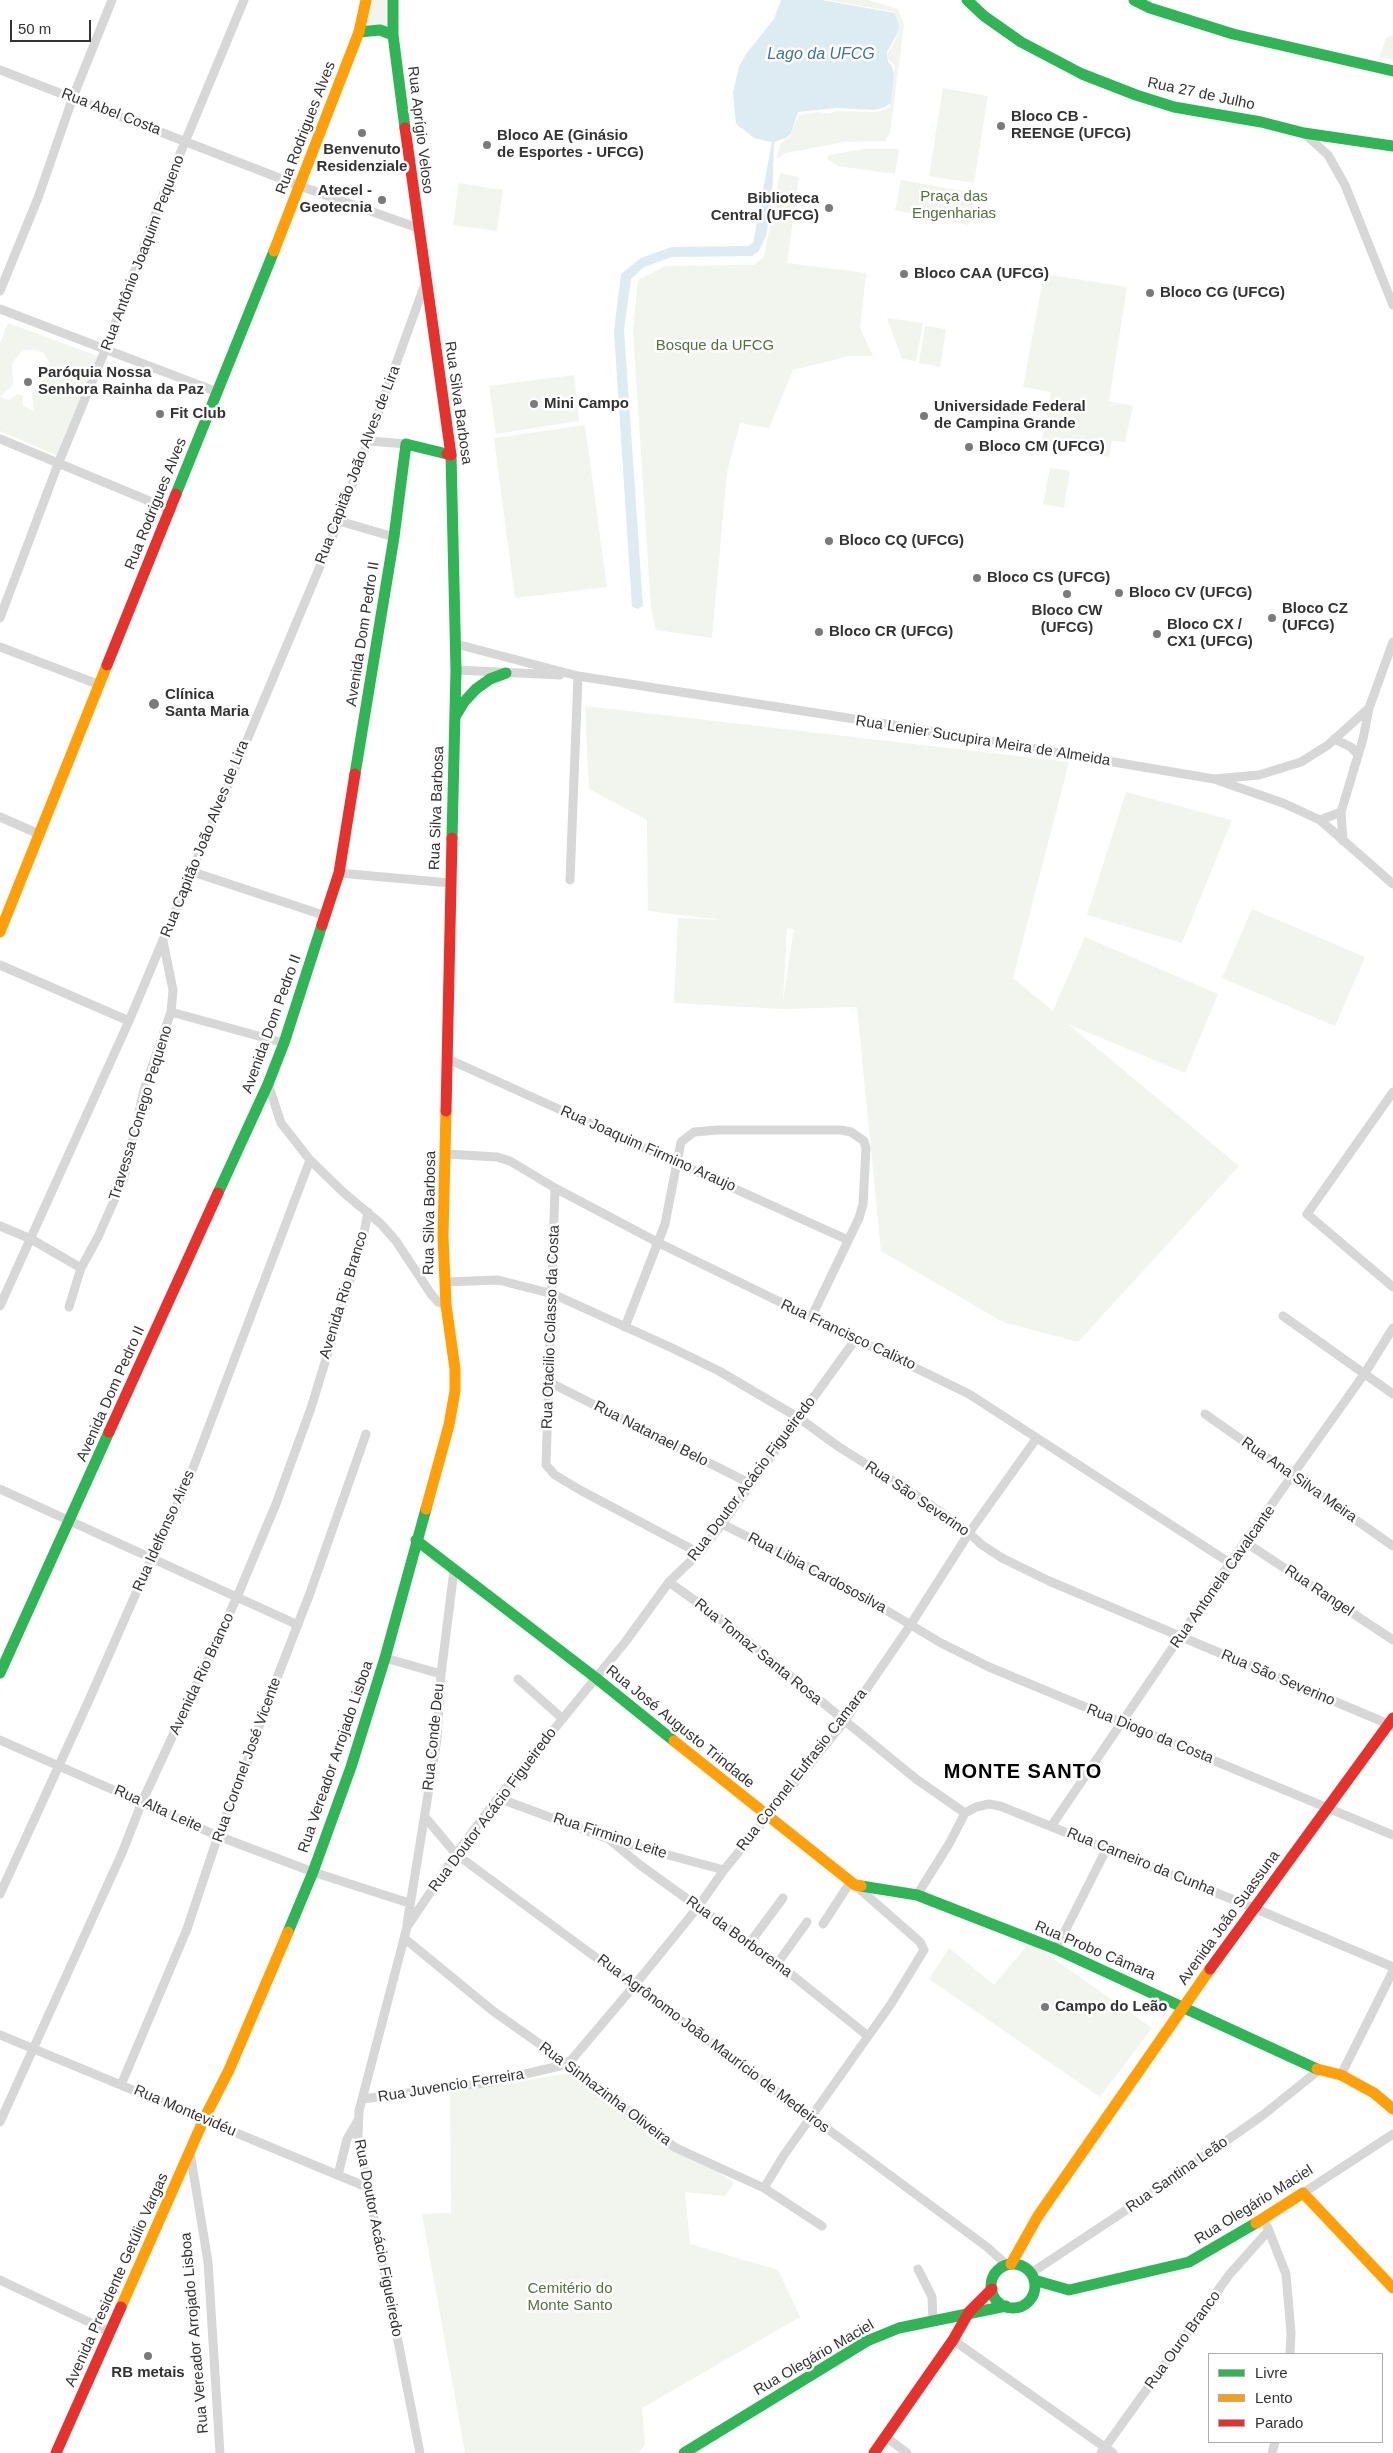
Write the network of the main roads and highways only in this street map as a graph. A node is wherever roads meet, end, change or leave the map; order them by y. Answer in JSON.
{"nodes":[{"id":1,"x":366,"y":0,"type":"edge"},
{"id":2,"x":393,"y":0,"type":"edge"},
{"id":3,"x":966,"y":0,"type":"edge"},
{"id":4,"x":1134,"y":0,"type":"edge"},
{"id":5,"x":359,"y":32,"type":"junction"},
{"id":6,"x":393,"y":35,"type":"junction"},
{"id":7,"x":1393,"y":71,"type":"edge"},
{"id":8,"x":1393,"y":146,"type":"edge"},
{"id":9,"x":418,"y":228,"type":"joint"},
{"id":10,"x":451,"y":455,"type":"junction"},
{"id":11,"x":506,"y":673,"type":"road end"},
{"id":12,"x":455,"y":717,"type":"junction"},
{"id":13,"x":0,"y":932,"type":"edge"},
{"id":14,"x":455,"y":1391,"type":"joint"},
{"id":15,"x":416,"y":1540,"type":"junction"},
{"id":16,"x":0,"y":1673,"type":"edge"},
{"id":17,"x":1391,"y":1723,"type":"edge"},
{"id":18,"x":853,"y":1883,"type":"joint"},
{"id":19,"x":1183,"y":2006,"type":"junction"},
{"id":20,"x":1393,"y":2109,"type":"edge"},
{"id":21,"x":204,"y":2119,"type":"joint"},
{"id":22,"x":1009,"y":2264,"type":"junction"},
{"id":23,"x":1033,"y":2277,"type":"junction"},
{"id":24,"x":1393,"y":2288,"type":"edge"},
{"id":25,"x":992,"y":2289,"type":"junction"},
{"id":26,"x":1006,"y":2306,"type":"junction"},
{"id":27,"x":969,"y":2312,"type":"junction"},
{"id":28,"x":56,"y":2453,"type":"edge"},
{"id":29,"x":684,"y":2453,"type":"edge"},
{"id":30,"x":874,"y":2453,"type":"edge"}],
"edges":[{"from":1,"to":5,"type":"main road","name":"Rua Rodrigues Alves"},
{"from":2,"to":6,"type":"main road"},
{"from":3,"to":8,"type":"main road","name":"Rua 27 de Julho"},
{"from":4,"to":7,"type":"main road"},
{"from":5,"to":6,"type":"main road"},
{"from":5,"to":13,"type":"main road","name":"Rua Rodrigues Alves"},
{"from":6,"to":9,"type":"main road","name":"Rua Aprígio Veloso"},
{"from":9,"to":10,"type":"main road","name":"Rua Silva Barbosa"},
{"from":10,"to":12,"type":"main road","name":"Rua Silva Barbosa"},
{"from":10,"to":16,"type":"main road","name":"Avenida Dom Pedro II"},
{"from":11,"to":12,"type":"main road"},
{"from":12,"to":14,"type":"main road","name":"Rua Silva Barbosa"},
{"from":14,"to":15,"type":"main road","name":"Rua Vereador Arrojado Lisboa"},
{"from":15,"to":18,"type":"main road","name":"Rua José Augusto Trindade"},
{"from":15,"to":21,"type":"main road","name":"Rua Vereador Arrojado Lisboa"},
{"from":17,"to":19,"type":"main road","name":"Avenida João Suassuna"},
{"from":18,"to":19,"type":"main road","name":"Rua Probo Câmara"},
{"from":19,"to":20,"type":"main road","name":"Rua Probo Câmara"},
{"from":19,"to":22,"type":"main road","name":"Avenida João Suassuna"},
{"from":21,"to":28,"type":"main road","name":"Avenida Presidente Getúlio Vargas"},
{"from":22,"to":23,"type":"main road"},
{"from":22,"to":25,"type":"main road"},
{"from":23,"to":24,"type":"main road","name":"Rua Olegário Maciel"},
{"from":23,"to":26,"type":"main road"},
{"from":25,"to":26,"type":"main road"},
{"from":25,"to":27,"type":"main road"},
{"from":26,"to":27,"type":"main road"},
{"from":27,"to":29,"type":"main road","name":"Rua Olegário Maciel"},
{"from":27,"to":30,"type":"main road"}]}
